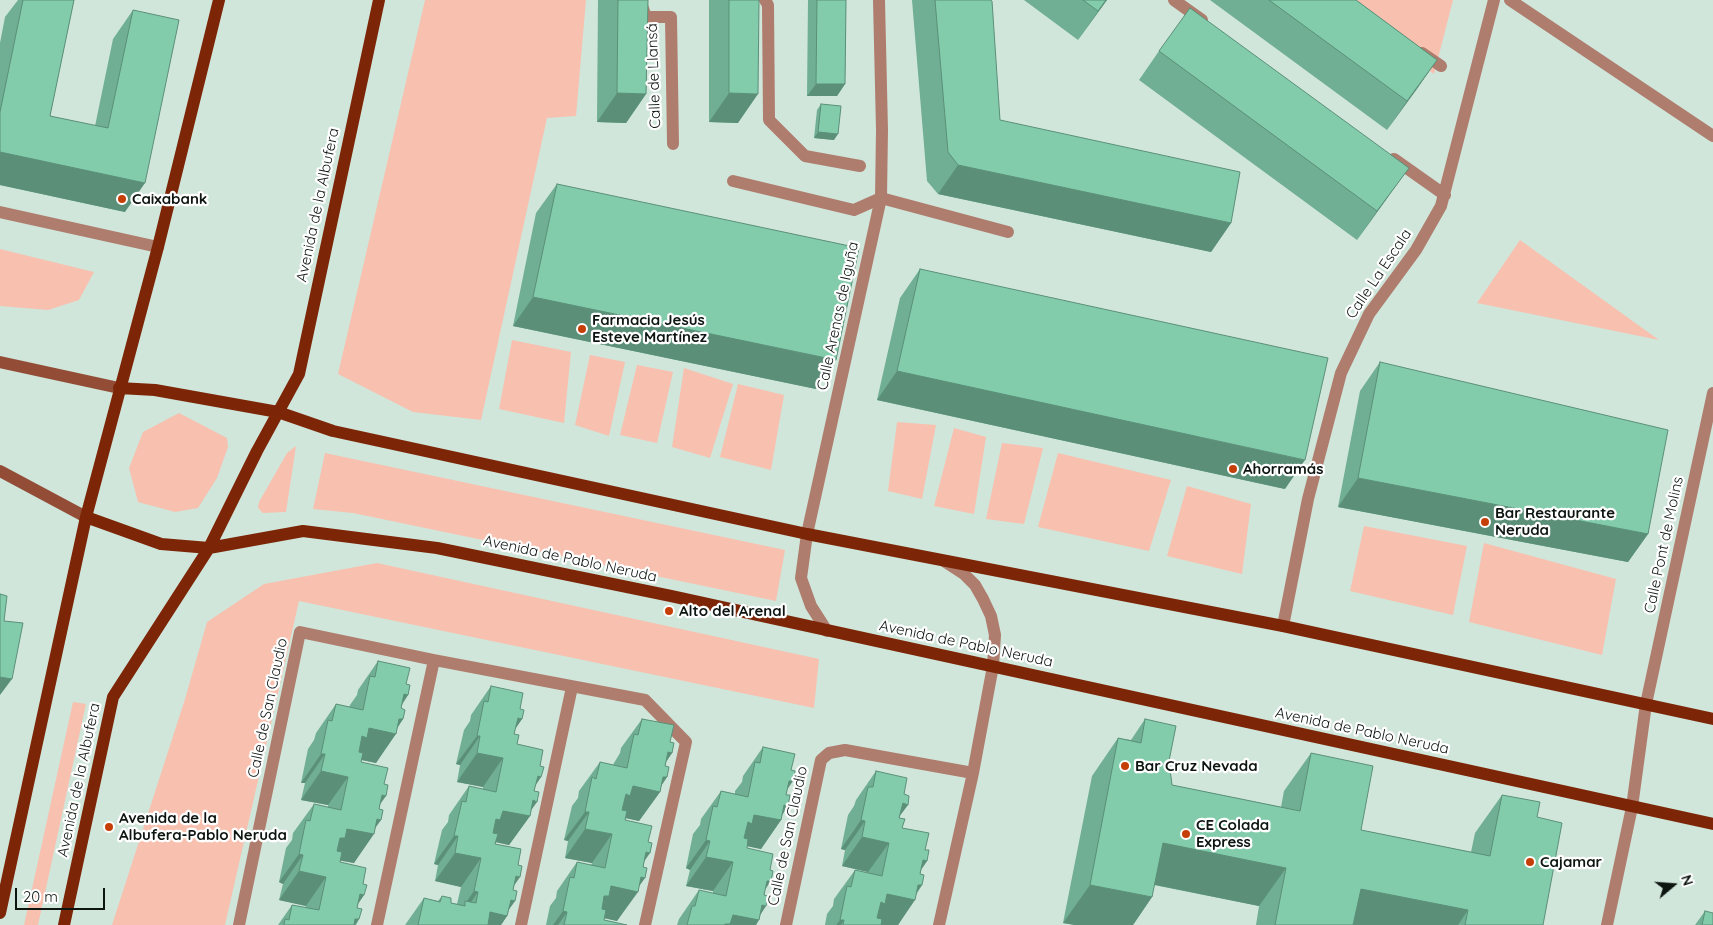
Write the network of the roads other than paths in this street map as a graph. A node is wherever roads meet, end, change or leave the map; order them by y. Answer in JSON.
{"nodes":[{"id":1,"x":218,"y":0,"type":"edge"},
{"id":2,"x":378,"y":0,"type":"edge"},
{"id":3,"x":640,"y":0,"type":"edge"},
{"id":4,"x":765,"y":0,"type":"edge"},
{"id":5,"x":879,"y":0,"type":"edge"},
{"id":6,"x":1174,"y":0,"type":"edge"},
{"id":7,"x":1494,"y":0,"type":"edge"},
{"id":8,"x":1510,"y":0,"type":"edge"},
{"id":9,"x":1215,"y":29,"type":"edge"},
{"id":10,"x":1411,"y":45,"type":"edge"},
{"id":11,"x":1441,"y":66,"type":"dead end"},
{"id":12,"x":1713,"y":136,"type":"edge"},
{"id":13,"x":673,"y":144,"type":"dead end"},
{"id":14,"x":1384,"y":152,"type":"edge"},
{"id":15,"x":860,"y":166,"type":"dead end"},
{"id":16,"x":733,"y":181,"type":"dead end"},
{"id":17,"x":1445,"y":195,"type":"junction"},
{"id":18,"x":881,"y":198,"type":"junction"},
{"id":19,"x":0,"y":212,"type":"edge"},
{"id":20,"x":1008,"y":232,"type":"dead end"},
{"id":21,"x":158,"y":246,"type":"junction"},
{"id":22,"x":0,"y":362,"type":"edge"},
{"id":23,"x":119,"y":388,"type":"junction"},
{"id":24,"x":1713,"y":393,"type":"edge"},
{"id":25,"x":278,"y":412,"type":"junction"},
{"id":26,"x":0,"y":471,"type":"edge"},
{"id":27,"x":86,"y":517,"type":"junction"},
{"id":28,"x":806,"y":534,"type":"junction"},
{"id":29,"x":209,"y":548,"type":"junction"},
{"id":30,"x":944,"y":561,"type":"junction"},
{"id":31,"x":1283,"y":626,"type":"junction"},
{"id":32,"x":827,"y":630,"type":"junction"},
{"id":33,"x":434,"y":660,"type":"junction"},
{"id":34,"x":993,"y":666,"type":"junction"},
{"id":35,"x":572,"y":687,"type":"junction"},
{"id":36,"x":1646,"y":704,"type":"junction"},
{"id":37,"x":1713,"y":719,"type":"edge"},
{"id":38,"x":973,"y":773,"type":"junction"},
{"id":39,"x":1632,"y":807,"type":"junction"},
{"id":40,"x":1713,"y":824,"type":"edge"},
{"id":41,"x":0,"y":913,"type":"edge"},
{"id":42,"x":64,"y":925,"type":"edge"},
{"id":43,"x":239,"y":925,"type":"edge"},
{"id":44,"x":377,"y":925,"type":"edge"},
{"id":45,"x":520,"y":925,"type":"edge"},
{"id":46,"x":645,"y":925,"type":"edge"},
{"id":47,"x":786,"y":925,"type":"edge"},
{"id":48,"x":939,"y":925,"type":"edge"},
{"id":49,"x":1607,"y":925,"type":"edge"}],
"edges":[{"from":1,"to":21,"type":"main road"},
{"from":2,"to":25,"type":"main road","name":"Avenida de la Albufera"},
{"from":3,"to":13,"type":"street","name":"Calle de Llansá"},
{"from":4,"to":15,"type":"street"},
{"from":5,"to":18,"type":"street","name":"Calle Arenas de Iguña"},
{"from":6,"to":9,"type":"street"},
{"from":7,"to":17,"type":"street","name":"Calle La Escala"},
{"from":8,"to":12,"type":"street"},
{"from":10,"to":11,"type":"street"},
{"from":14,"to":17,"type":"street"},
{"from":16,"to":18,"type":"street"},
{"from":17,"to":31,"type":"street","name":"Calle La Escala"},
{"from":18,"to":20,"type":"street"},
{"from":18,"to":28,"type":"street","name":"Calle Arenas de Iguña"},
{"from":19,"to":21,"type":"street"},
{"from":21,"to":23,"type":"main road"},
{"from":22,"to":23,"type":"main road"},
{"from":23,"to":25,"type":"main road"},
{"from":23,"to":27,"type":"main road"},
{"from":24,"to":36,"type":"street","name":"Calle Pont de Molins"},
{"from":25,"to":28,"type":"main road"},
{"from":25,"to":29,"type":"main road"},
{"from":26,"to":27,"type":"main road","name":"Avenida de Pablo Neruda"},
{"from":27,"to":29,"type":"main road","name":"Avenida de Pablo Neruda"},
{"from":27,"to":41,"type":"main road"},
{"from":28,"to":30,"type":"main road"},
{"from":28,"to":32,"type":"street","name":"Calle Arenas de Iguña"},
{"from":29,"to":32,"type":"main road","name":"Avenida de Pablo Neruda"},
{"from":29,"to":42,"type":"main road","name":"Avenida de la Albufera"},
{"from":30,"to":31,"type":"main road"},
{"from":30,"to":34,"type":"street"},
{"from":31,"to":36,"type":"main road"},
{"from":32,"to":34,"type":"main road","name":"Avenida de Pablo Neruda"},
{"from":33,"to":35,"type":"street","name":"Calle de San Claudio"},
{"from":33,"to":43,"type":"street","name":"Calle de San Claudio"},
{"from":33,"to":44,"type":"street"},
{"from":34,"to":38,"type":"street"},
{"from":34,"to":39,"type":"main road","name":"Avenida de Pablo Neruda"},
{"from":35,"to":45,"type":"street"},
{"from":35,"to":46,"type":"street","name":"Calle de San Claudio"},
{"from":36,"to":37,"type":"main road"},
{"from":36,"to":39,"type":"street","name":"Calle Pont de Molins"},
{"from":38,"to":47,"type":"street","name":"Calle de San Claudio"},
{"from":38,"to":48,"type":"street"},
{"from":39,"to":40,"type":"main road","name":"Avenida de Pablo Neruda"},
{"from":39,"to":49,"type":"street","name":"Calle Pont de Molins"}]}
